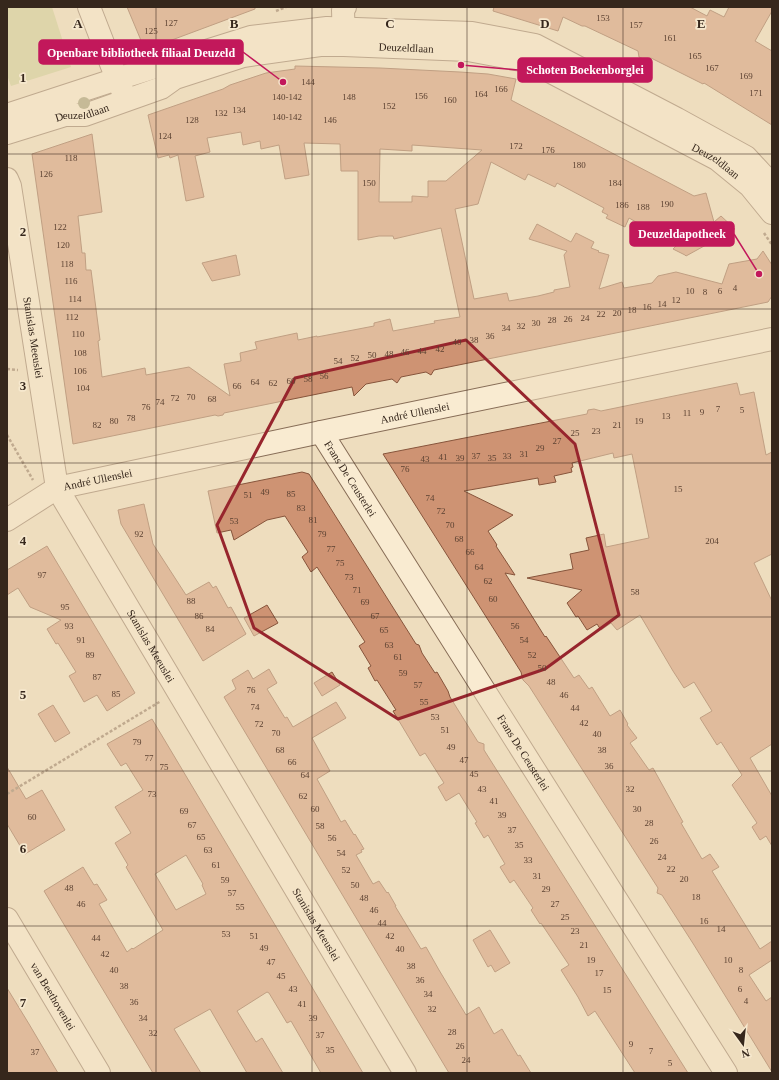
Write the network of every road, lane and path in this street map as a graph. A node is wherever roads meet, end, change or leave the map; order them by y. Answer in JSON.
{"nodes":[{"id":1,"x":89,"y":7,"type":"edge"},
{"id":2,"x":345,"y":7,"type":"edge"},
{"id":3,"x":344,"y":36,"type":"junction"},
{"id":4,"x":116,"y":79,"type":"junction"},
{"id":5,"x":126,"y":101,"type":"junction"},
{"id":6,"x":7,"y":115,"type":"edge"},
{"id":7,"x":7,"y":133,"type":"edge"},
{"id":8,"x":7,"y":179,"type":"edge"},
{"id":9,"x":772,"y":185,"type":"edge"},
{"id":10,"x":768,"y":223,"type":"edge"},
{"id":11,"x":772,"y":245,"type":"edge"},
{"id":12,"x":772,"y":338,"type":"edge"},
{"id":13,"x":321,"y":432,"type":"junction"},
{"id":14,"x":7,"y":435,"type":"edge"},
{"id":15,"x":50,"y":493,"type":"junction"},
{"id":16,"x":7,"y":520,"type":"edge"},
{"id":17,"x":178,"y":691,"type":"junction"},
{"id":18,"x":7,"y":794,"type":"edge"},
{"id":19,"x":7,"y":920,"type":"edge"},
{"id":20,"x":99,"y":1073,"type":"edge"},
{"id":21,"x":405,"y":1073,"type":"edge"},
{"id":22,"x":726,"y":1073,"type":"edge"}],
"edges":[{"from":1,"to":4,"type":"street"},
{"from":2,"to":3,"type":"street"},
{"from":3,"to":4,"type":"street","name":"Deuzeldlaan"},
{"from":3,"to":5,"type":"street","name":"Deuzeldlaan"},
{"from":3,"to":9,"type":"street","name":"Deuzeldlaan"},
{"from":3,"to":10,"type":"street","name":"Deuzeldlaan"},
{"from":4,"to":5,"type":"street"},
{"from":4,"to":6,"type":"street","name":"Deuzeldlaan"},
{"from":5,"to":7,"type":"street","name":"Deuzeldlaan"},
{"from":8,"to":15,"type":"street","name":"Stanislas Meeuslei"},
{"from":10,"to":11,"type":"path"},
{"from":12,"to":13,"type":"street","name":"André Ullenslei"},
{"from":13,"to":15,"type":"street","name":"André Ullenslei"},
{"from":13,"to":22,"type":"street","name":"Frans De Ceusterlei"},
{"from":14,"to":15,"type":"path"},
{"from":15,"to":16,"type":"street","name":"André Ullenslei"},
{"from":15,"to":17,"type":"street","name":"Stanislas Meeuslei"},
{"from":17,"to":18,"type":"path"},
{"from":17,"to":21,"type":"street","name":"Stanislas Meeuslei"},
{"from":19,"to":20,"type":"street","name":"van Beethovenlei"}]}
